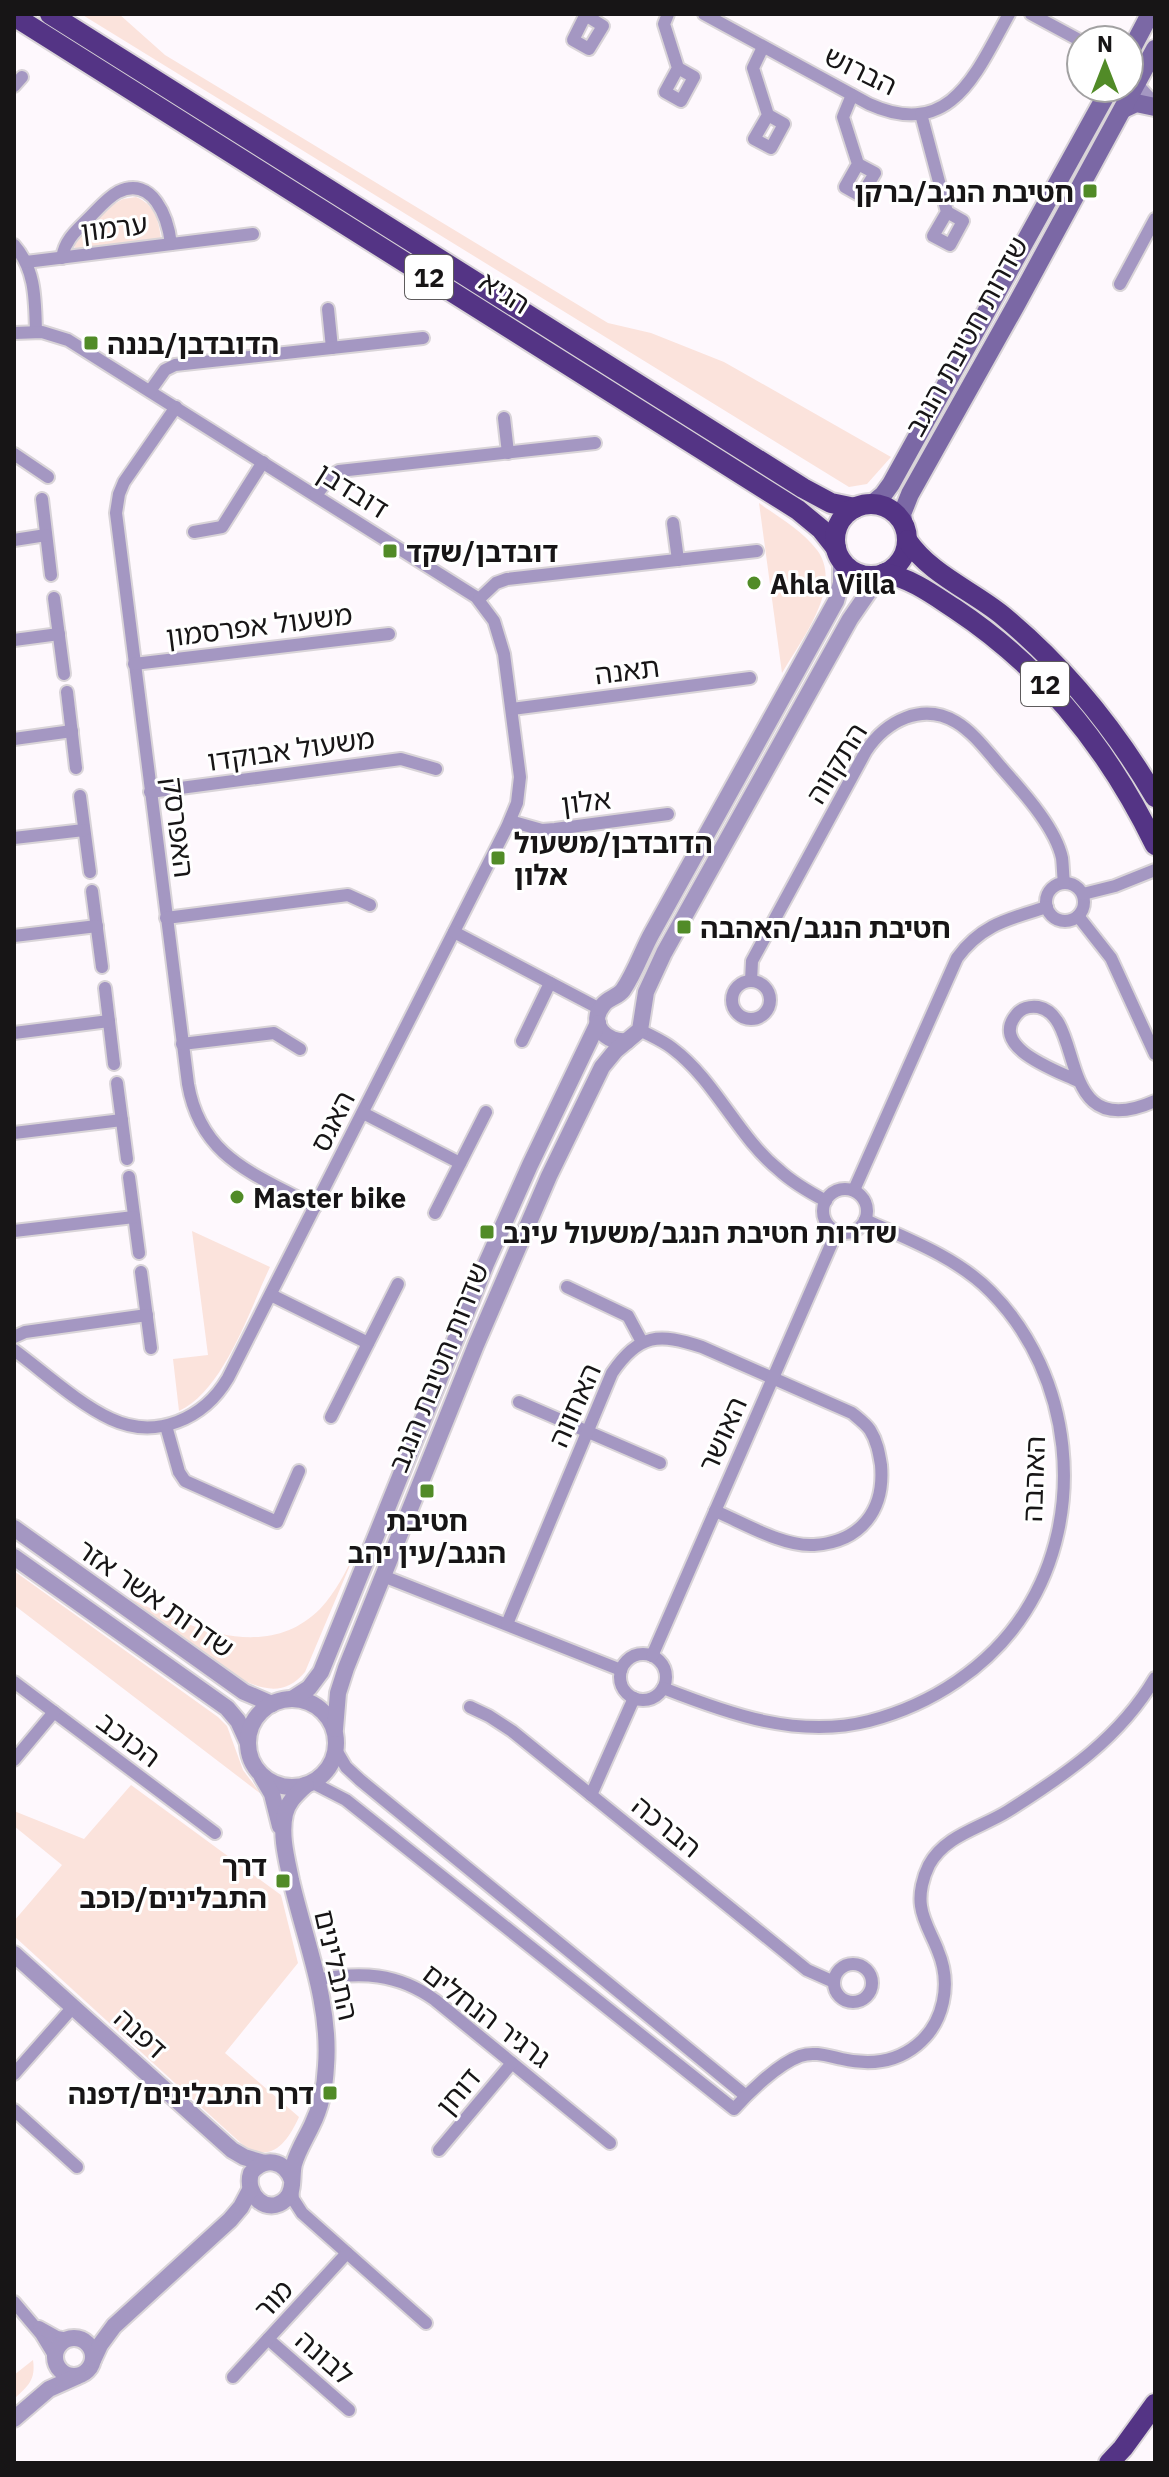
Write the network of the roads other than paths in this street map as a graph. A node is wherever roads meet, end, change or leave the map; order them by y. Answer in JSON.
{"nodes":[{"id":1,"x":50,"y":14,"type":"edge"},
{"id":2,"x":668,"y":14,"type":"edge"},
{"id":3,"x":704,"y":14,"type":"edge"},
{"id":4,"x":1009,"y":14,"type":"edge"},
{"id":5,"x":1031,"y":14,"type":"edge"},
{"id":6,"x":14,"y":16,"type":"edge"},
{"id":7,"x":1065,"y":32,"type":"edge"},
{"id":8,"x":763,"y":47,"type":"junction"},
{"id":9,"x":678,"y":68,"type":"dead end"},
{"id":10,"x":852,"y":95,"type":"junction"},
{"id":11,"x":1101,"y":104,"type":"edge"},
{"id":12,"x":1125,"y":104,"type":"edge"},
{"id":13,"x":1155,"y":106,"type":"edge"},
{"id":14,"x":1123,"y":109,"type":"junction"},
{"id":15,"x":921,"y":114,"type":"junction"},
{"id":16,"x":768,"y":115,"type":"dead end"},
{"id":17,"x":858,"y":164,"type":"dead end"},
{"id":18,"x":947,"y":212,"type":"dead end"},
{"id":19,"x":1155,"y":219,"type":"edge"},
{"id":20,"x":253,"y":234,"type":"dead end"},
{"id":21,"x":171,"y":244,"type":"junction"},
{"id":22,"x":14,"y":245,"type":"edge"},
{"id":23,"x":62,"y":258,"type":"junction"},
{"id":24,"x":26,"y":262,"type":"junction"},
{"id":25,"x":1120,"y":284,"type":"dead end"},
{"id":26,"x":328,"y":309,"type":"dead end"},
{"id":27,"x":36,"y":332,"type":"junction"},
{"id":28,"x":14,"y":333,"type":"edge"},
{"id":29,"x":423,"y":338,"type":"dead end"},
{"id":30,"x":332,"y":348,"type":"junction"},
{"id":31,"x":150,"y":391,"type":"junction"},
{"id":32,"x":176,"y":407,"type":"junction"},
{"id":33,"x":504,"y":418,"type":"dead end"},
{"id":34,"x":595,"y":443,"type":"dead end"},
{"id":35,"x":508,"y":453,"type":"junction"},
{"id":36,"x":14,"y":454,"type":"edge"},
{"id":37,"x":263,"y":462,"type":"junction"},
{"id":38,"x":48,"y":477,"type":"dead end"},
{"id":39,"x":316,"y":495,"type":"junction"},
{"id":40,"x":42,"y":499,"type":"dead end"},
{"id":41,"x":863,"y":506,"type":"junction"},
{"id":42,"x":673,"y":523,"type":"dead end"},
{"id":43,"x":194,"y":532,"type":"dead end"},
{"id":44,"x":905,"y":533,"type":"junction"},
{"id":45,"x":46,"y":535,"type":"junction"},
{"id":46,"x":14,"y":540,"type":"edge"},
{"id":47,"x":757,"y":551,"type":"dead end"},
{"id":48,"x":838,"y":554,"type":"junction"},
{"id":49,"x":678,"y":560,"type":"junction"},
{"id":50,"x":883,"y":574,"type":"junction"},
{"id":51,"x":51,"y":575,"type":"dead end"},
{"id":52,"x":54,"y":598,"type":"dead end"},
{"id":53,"x":479,"y":599,"type":"junction"},
{"id":54,"x":59,"y":634,"type":"junction"},
{"id":55,"x":389,"y":634,"type":"dead end"},
{"id":56,"x":14,"y":640,"type":"edge"},
{"id":57,"x":134,"y":664,"type":"junction"},
{"id":58,"x":64,"y":674,"type":"dead end"},
{"id":59,"x":750,"y":678,"type":"dead end"},
{"id":60,"x":67,"y":692,"type":"dead end"},
{"id":61,"x":512,"y":709,"type":"junction"},
{"id":62,"x":72,"y":731,"type":"junction"},
{"id":63,"x":14,"y":739,"type":"edge"},
{"id":64,"x":76,"y":768,"type":"dead end"},
{"id":65,"x":436,"y":769,"type":"dead end"},
{"id":66,"x":150,"y":792,"type":"junction"},
{"id":67,"x":80,"y":796,"type":"dead end"},
{"id":68,"x":1155,"y":797,"type":"edge"},
{"id":69,"x":668,"y":814,"type":"dead end"},
{"id":70,"x":510,"y":821,"type":"junction"},
{"id":71,"x":84,"y":830,"type":"junction"},
{"id":72,"x":14,"y":838,"type":"edge"},
{"id":73,"x":1155,"y":845,"type":"edge"},
{"id":74,"x":1155,"y":870,"type":"edge"},
{"id":75,"x":90,"y":872,"type":"dead end"},
{"id":76,"x":1064,"y":883,"type":"junction"},
{"id":77,"x":92,"y":891,"type":"dead end"},
{"id":78,"x":1083,"y":894,"type":"junction"},
{"id":79,"x":370,"y":905,"type":"dead end"},
{"id":80,"x":1047,"y":907,"type":"junction"},
{"id":81,"x":1078,"y":916,"type":"junction"},
{"id":82,"x":166,"y":918,"type":"junction"},
{"id":83,"x":97,"y":926,"type":"junction"},
{"id":84,"x":454,"y":932,"type":"junction"},
{"id":85,"x":14,"y":936,"type":"edge"},
{"id":86,"x":102,"y":967,"type":"dead end"},
{"id":87,"x":751,"y":981,"type":"dead end"},
{"id":88,"x":550,"y":983,"type":"junction"},
{"id":89,"x":105,"y":988,"type":"dead end"},
{"id":90,"x":603,"y":1010,"type":"junction"},
{"id":91,"x":109,"y":1021,"type":"junction"},
{"id":92,"x":636,"y":1029,"type":"junction"},
{"id":93,"x":14,"y":1033,"type":"edge"},
{"id":94,"x":522,"y":1041,"type":"dead end"},
{"id":95,"x":182,"y":1044,"type":"junction"},
{"id":96,"x":300,"y":1049,"type":"dead end"},
{"id":97,"x":1155,"y":1054,"type":"edge"},
{"id":98,"x":114,"y":1064,"type":"dead end"},
{"id":99,"x":1078,"y":1081,"type":"junction"},
{"id":100,"x":117,"y":1083,"type":"dead end"},
{"id":101,"x":1155,"y":1101,"type":"edge"},
{"id":102,"x":486,"y":1112,"type":"dead end"},
{"id":103,"x":363,"y":1113,"type":"junction"},
{"id":104,"x":122,"y":1120,"type":"junction"},
{"id":105,"x":14,"y":1133,"type":"edge"},
{"id":106,"x":127,"y":1159,"type":"dead end"},
{"id":107,"x":460,"y":1163,"type":"junction"},
{"id":108,"x":129,"y":1177,"type":"dead end"},
{"id":109,"x":854,"y":1190,"type":"junction"},
{"id":110,"x":826,"y":1201,"type":"junction"},
{"id":111,"x":315,"y":1207,"type":"junction"},
{"id":112,"x":435,"y":1213,"type":"dead end"},
{"id":113,"x":134,"y":1217,"type":"junction"},
{"id":114,"x":865,"y":1220,"type":"junction"},
{"id":115,"x":14,"y":1231,"type":"edge"},
{"id":116,"x":837,"y":1231,"type":"junction"},
{"id":117,"x":139,"y":1253,"type":"dead end"},
{"id":118,"x":141,"y":1272,"type":"dead end"},
{"id":119,"x":398,"y":1284,"type":"dead end"},
{"id":120,"x":567,"y":1287,"type":"dead end"},
{"id":121,"x":271,"y":1295,"type":"junction"},
{"id":122,"x":147,"y":1315,"type":"junction"},
{"id":123,"x":14,"y":1337,"type":"edge"},
{"id":124,"x":642,"y":1342,"type":"junction"},
{"id":125,"x":368,"y":1343,"type":"junction"},
{"id":126,"x":151,"y":1348,"type":"dead end"},
{"id":127,"x":14,"y":1350,"type":"edge"},
{"id":128,"x":773,"y":1378,"type":"junction"},
{"id":129,"x":519,"y":1402,"type":"dead end"},
{"id":130,"x":331,"y":1417,"type":"dead end"},
{"id":131,"x":166,"y":1426,"type":"junction"},
{"id":132,"x":588,"y":1432,"type":"junction"},
{"id":133,"x":660,"y":1463,"type":"dead end"},
{"id":134,"x":299,"y":1471,"type":"dead end"},
{"id":135,"x":715,"y":1511,"type":"junction"},
{"id":136,"x":14,"y":1528,"type":"edge"},
{"id":137,"x":14,"y":1557,"type":"edge"},
{"id":138,"x":383,"y":1576,"type":"junction"},
{"id":139,"x":507,"y":1624,"type":"junction"},
{"id":140,"x":652,"y":1656,"type":"junction"},
{"id":141,"x":621,"y":1670,"type":"junction"},
{"id":142,"x":1155,"y":1678,"type":"edge"},
{"id":143,"x":14,"y":1682,"type":"edge"},
{"id":144,"x":663,"y":1688,"type":"junction"},
{"id":145,"x":634,"y":1698,"type":"junction"},
{"id":146,"x":292,"y":1699,"type":"junction"},
{"id":147,"x":272,"y":1704,"type":"junction"},
{"id":148,"x":470,"y":1707,"type":"dead end"},
{"id":149,"x":54,"y":1712,"type":"junction"},
{"id":150,"x":335,"y":1729,"type":"junction"},
{"id":151,"x":248,"y":1743,"type":"junction"},
{"id":152,"x":336,"y":1750,"type":"junction"},
{"id":153,"x":14,"y":1760,"type":"edge"},
{"id":154,"x":261,"y":1775,"type":"junction"},
{"id":155,"x":310,"y":1784,"type":"junction"},
{"id":156,"x":591,"y":1795,"type":"junction"},
{"id":157,"x":215,"y":1833,"type":"dead end"},
{"id":158,"x":285,"y":1843,"type":"junction"},
{"id":159,"x":14,"y":1954,"type":"edge"},
{"id":160,"x":316,"y":1980,"type":"junction"},
{"id":161,"x":834,"y":1982,"type":"dead end"},
{"id":162,"x":73,"y":2007,"type":"junction"},
{"id":163,"x":512,"y":2063,"type":"junction"},
{"id":164,"x":14,"y":2074,"type":"edge"},
{"id":165,"x":746,"y":2096,"type":"junction"},
{"id":166,"x":14,"y":2110,"type":"edge"},
{"id":167,"x":303,"y":2143,"type":"junction"},
{"id":168,"x":610,"y":2143,"type":"dead end"},
{"id":169,"x":232,"y":2150,"type":"junction"},
{"id":170,"x":439,"y":2150,"type":"dead end"},
{"id":171,"x":269,"y":2162,"type":"junction"},
{"id":172,"x":77,"y":2167,"type":"dead end"},
{"id":173,"x":292,"y":2183,"type":"junction"},
{"id":174,"x":249,"y":2185,"type":"junction"},
{"id":175,"x":271,"y":2204,"type":"junction"},
{"id":176,"x":304,"y":2215,"type":"junction"},
{"id":177,"x":230,"y":2220,"type":"junction"},
{"id":178,"x":347,"y":2253,"type":"junction"},
{"id":179,"x":14,"y":2302,"type":"edge"},
{"id":180,"x":30,"y":2321,"type":"junction"},
{"id":181,"x":426,"y":2323,"type":"dead end"},
{"id":182,"x":114,"y":2326,"type":"junction"},
{"id":183,"x":72,"y":2339,"type":"junction"},
{"id":184,"x":268,"y":2339,"type":"junction"},
{"id":185,"x":55,"y":2359,"type":"junction"},
{"id":186,"x":93,"y":2360,"type":"junction"},
{"id":187,"x":80,"y":2375,"type":"junction"},
{"id":188,"x":233,"y":2377,"type":"dead end"},
{"id":189,"x":33,"y":2402,"type":"junction"},
{"id":190,"x":1155,"y":2404,"type":"edge"},
{"id":191,"x":349,"y":2410,"type":"dead end"},
{"id":192,"x":14,"y":2419,"type":"edge"},
{"id":193,"x":1155,"y":2426,"type":"edge"},
{"id":194,"x":1109,"y":2463,"type":"edge"},
{"id":195,"x":1127,"y":2463,"type":"edge"}],
"edges":[{"from":1,"to":41,"type":"highway","name":"הגיא","number":"12"},
{"from":2,"to":9,"type":"street"},
{"from":3,"to":8,"type":"street","name":"הברוש"},
{"from":4,"to":15,"type":"street","name":"הברוש"},
{"from":5,"to":7,"type":"street"},
{"from":6,"to":48,"type":"highway","name":"הגיא","number":"12"},
{"from":8,"to":10,"type":"street","name":"הברוש"},
{"from":8,"to":16,"type":"street"},
{"from":10,"to":15,"type":"street","name":"הברוש"},
{"from":10,"to":17,"type":"street"},
{"from":11,"to":41,"type":"main road","name":"שדרות חטיבת הנגב"},
{"from":12,"to":14,"type":"main road","name":"שדרות חטיבת הנגב"},
{"from":13,"to":14,"type":"main road"},
{"from":14,"to":44,"type":"main road","name":"שדרות חטיבת הנגב"},
{"from":15,"to":18,"type":"street"},
{"from":19,"to":25,"type":"street"},
{"from":20,"to":21,"type":"street","name":"ערמון"},
{"from":21,"to":23,"type":"street","name":"ערמון"},
{"from":21,"to":23,"type":"street","name":"ערמון"},
{"from":22,"to":24,"type":"street"},
{"from":23,"to":24,"type":"street","name":"ערמון"},
{"from":24,"to":27,"type":"street"},
{"from":26,"to":30,"type":"street"},
{"from":27,"to":28,"type":"street","name":"דובדבן"},
{"from":27,"to":31,"type":"street","name":"דובדבן"},
{"from":29,"to":30,"type":"street"},
{"from":30,"to":31,"type":"street"},
{"from":31,"to":32,"type":"street","name":"דובדבן"},
{"from":32,"to":37,"type":"street","name":"דובדבן"},
{"from":32,"to":57,"type":"street","name":"האפרסק"},
{"from":33,"to":35,"type":"street"},
{"from":34,"to":35,"type":"street"},
{"from":35,"to":39,"type":"street"},
{"from":36,"to":38,"type":"street"},
{"from":37,"to":39,"type":"street","name":"דובדבן"},
{"from":37,"to":43,"type":"street"},
{"from":39,"to":53,"type":"street","name":"דובדבן"},
{"from":40,"to":45,"type":"street"},
{"from":41,"to":44,"type":"highway","number":"12"},
{"from":41,"to":48,"type":"highway"},
{"from":42,"to":49,"type":"street"},
{"from":44,"to":50,"type":"highway"},
{"from":44,"to":68,"type":"highway","number":"12"},
{"from":45,"to":46,"type":"street"},
{"from":45,"to":51,"type":"street"},
{"from":47,"to":49,"type":"street"},
{"from":48,"to":50,"type":"highway","number":"12"},
{"from":48,"to":90,"type":"street","name":"שדרות חטיבת הנגב"},
{"from":49,"to":53,"type":"street"},
{"from":50,"to":73,"type":"highway","number":"12"},
{"from":50,"to":92,"type":"street","name":"שדרות חטיבת הנגב"},
{"from":52,"to":54,"type":"street"},
{"from":53,"to":61,"type":"street","name":"דובדבן"},
{"from":54,"to":56,"type":"street"},
{"from":54,"to":58,"type":"street"},
{"from":55,"to":57,"type":"street","name":"משעול אפרסמון"},
{"from":57,"to":66,"type":"street","name":"האפרסק"},
{"from":59,"to":61,"type":"street","name":"תאנה"},
{"from":60,"to":62,"type":"street"},
{"from":61,"to":70,"type":"street","name":"דובדבן"},
{"from":62,"to":63,"type":"street"},
{"from":62,"to":64,"type":"street"},
{"from":65,"to":66,"type":"street","name":"משעול אבוקדו"},
{"from":66,"to":82,"type":"street","name":"האפרסק"},
{"from":67,"to":71,"type":"street"},
{"from":69,"to":70,"type":"street","name":"אלון"},
{"from":70,"to":84,"type":"street","name":"דובדבן"},
{"from":71,"to":72,"type":"street"},
{"from":71,"to":75,"type":"street"},
{"from":74,"to":78,"type":"street"},
{"from":76,"to":78,"type":"street"},
{"from":76,"to":80,"type":"street"},
{"from":76,"to":87,"type":"street","name":"התקווה"},
{"from":77,"to":83,"type":"street"},
{"from":78,"to":81,"type":"street"},
{"from":79,"to":82,"type":"street"},
{"from":80,"to":81,"type":"street"},
{"from":80,"to":109,"type":"street"},
{"from":81,"to":97,"type":"street"},
{"from":82,"to":95,"type":"street","name":"האפרסק"},
{"from":83,"to":85,"type":"street"},
{"from":83,"to":86,"type":"street"},
{"from":84,"to":88,"type":"street"},
{"from":84,"to":103,"type":"street","name":"האגס"},
{"from":88,"to":90,"type":"street"},
{"from":88,"to":94,"type":"street"},
{"from":89,"to":91,"type":"street"},
{"from":90,"to":92,"type":"street"},
{"from":90,"to":92,"type":"street"},
{"from":90,"to":146,"type":"street","name":"שדרות חטיבת הנגב"},
{"from":91,"to":93,"type":"street"},
{"from":91,"to":98,"type":"street"},
{"from":92,"to":110,"type":"street"},
{"from":92,"to":138,"type":"street","name":"שדרות חטיבת הנגב"},
{"from":95,"to":96,"type":"street"},
{"from":95,"to":111,"type":"street","name":"האפרסק"},
{"from":99,"to":99,"type":"street"},
{"from":99,"to":101,"type":"street"},
{"from":100,"to":104,"type":"street"},
{"from":102,"to":107,"type":"street"},
{"from":103,"to":107,"type":"street"},
{"from":103,"to":111,"type":"street","name":"האגס"},
{"from":104,"to":105,"type":"street"},
{"from":104,"to":106,"type":"street"},
{"from":107,"to":112,"type":"street"},
{"from":108,"to":113,"type":"street"},
{"from":109,"to":110,"type":"street"},
{"from":109,"to":114,"type":"street"},
{"from":110,"to":116,"type":"street"},
{"from":111,"to":121,"type":"street","name":"האגס"},
{"from":113,"to":115,"type":"street"},
{"from":113,"to":117,"type":"street"},
{"from":114,"to":116,"type":"street"},
{"from":114,"to":144,"type":"street","name":"האהבה"},
{"from":116,"to":128,"type":"street","name":"האושר"},
{"from":118,"to":122,"type":"street"},
{"from":119,"to":125,"type":"street"},
{"from":120,"to":124,"type":"street"},
{"from":121,"to":125,"type":"street"},
{"from":121,"to":131,"type":"street","name":"האגס"},
{"from":122,"to":123,"type":"street"},
{"from":122,"to":126,"type":"street"},
{"from":124,"to":128,"type":"street"},
{"from":124,"to":132,"type":"street","name":"האחווה"},
{"from":125,"to":130,"type":"street"},
{"from":127,"to":131,"type":"street","name":"האגס"},
{"from":128,"to":135,"type":"street","name":"האושר"},
{"from":128,"to":135,"type":"street"},
{"from":129,"to":132,"type":"street"},
{"from":131,"to":134,"type":"street"},
{"from":132,"to":133,"type":"street"},
{"from":132,"to":139,"type":"street","name":"האחווה"},
{"from":135,"to":140,"type":"street","name":"האושר"},
{"from":136,"to":147,"type":"street","name":"שדרות אשר אזר"},
{"from":137,"to":151,"type":"street","name":"שדרות אשר אזר"},
{"from":138,"to":139,"type":"street"},
{"from":138,"to":150,"type":"street","name":"שדרות חטיבת הנגב"},
{"from":139,"to":141,"type":"street"},
{"from":140,"to":141,"type":"street"},
{"from":140,"to":144,"type":"street"},
{"from":141,"to":145,"type":"street"},
{"from":142,"to":165,"type":"street"},
{"from":143,"to":149,"type":"street","name":"הכוכב"},
{"from":144,"to":145,"type":"street"},
{"from":145,"to":156,"type":"street"},
{"from":146,"to":147,"type":"street"},
{"from":146,"to":150,"type":"street"},
{"from":147,"to":151,"type":"street"},
{"from":148,"to":156,"type":"street","name":"הברכה"},
{"from":149,"to":153,"type":"street"},
{"from":149,"to":157,"type":"street","name":"הכוכב"},
{"from":150,"to":152,"type":"street"},
{"from":151,"to":154,"type":"street"},
{"from":152,"to":155,"type":"street"},
{"from":152,"to":165,"type":"street"},
{"from":154,"to":155,"type":"street"},
{"from":154,"to":158,"type":"street","name":"התבלינים"},
{"from":155,"to":158,"type":"street","name":"התבלינים"},
{"from":155,"to":165,"type":"street"},
{"from":156,"to":161,"type":"street","name":"הברכה"},
{"from":158,"to":160,"type":"street","name":"התבלינים"},
{"from":159,"to":162,"type":"street","name":"דפנה"},
{"from":160,"to":163,"type":"street","name":"גרגיר הנחלים"},
{"from":160,"to":167,"type":"street","name":"התבלינים"},
{"from":162,"to":164,"type":"street"},
{"from":162,"to":169,"type":"street","name":"דפנה"},
{"from":163,"to":168,"type":"street","name":"גרגיר הנחלים"},
{"from":163,"to":170,"type":"street","name":"דוחן"},
{"from":166,"to":172,"type":"street"},
{"from":167,"to":171,"type":"street"},
{"from":167,"to":173,"type":"street","name":"התבלינים"},
{"from":169,"to":171,"type":"street","name":"דפנה"},
{"from":169,"to":174,"type":"street","name":"דפנה"},
{"from":171,"to":173,"type":"street"},
{"from":171,"to":174,"type":"street"},
{"from":173,"to":175,"type":"street"},
{"from":173,"to":176,"type":"street"},
{"from":174,"to":175,"type":"street"},
{"from":174,"to":177,"type":"street"},
{"from":175,"to":176,"type":"street"},
{"from":175,"to":177,"type":"street"},
{"from":176,"to":178,"type":"street"},
{"from":177,"to":182,"type":"street"},
{"from":178,"to":181,"type":"street"},
{"from":178,"to":184,"type":"street","name":"מור"},
{"from":179,"to":180,"type":"street"},
{"from":180,"to":183,"type":"street"},
{"from":180,"to":185,"type":"street"},
{"from":182,"to":183,"type":"street"},
{"from":182,"to":186,"type":"street"},
{"from":183,"to":185,"type":"street"},
{"from":183,"to":186,"type":"street"},
{"from":184,"to":188,"type":"street","name":"מור"},
{"from":184,"to":191,"type":"street","name":"לבונה"},
{"from":185,"to":187,"type":"street"},
{"from":185,"to":189,"type":"street"},
{"from":186,"to":187,"type":"street"},
{"from":187,"to":189,"type":"street"},
{"from":189,"to":192,"type":"street"},
{"from":190,"to":194,"type":"highway"},
{"from":193,"to":195,"type":"highway"}]}
